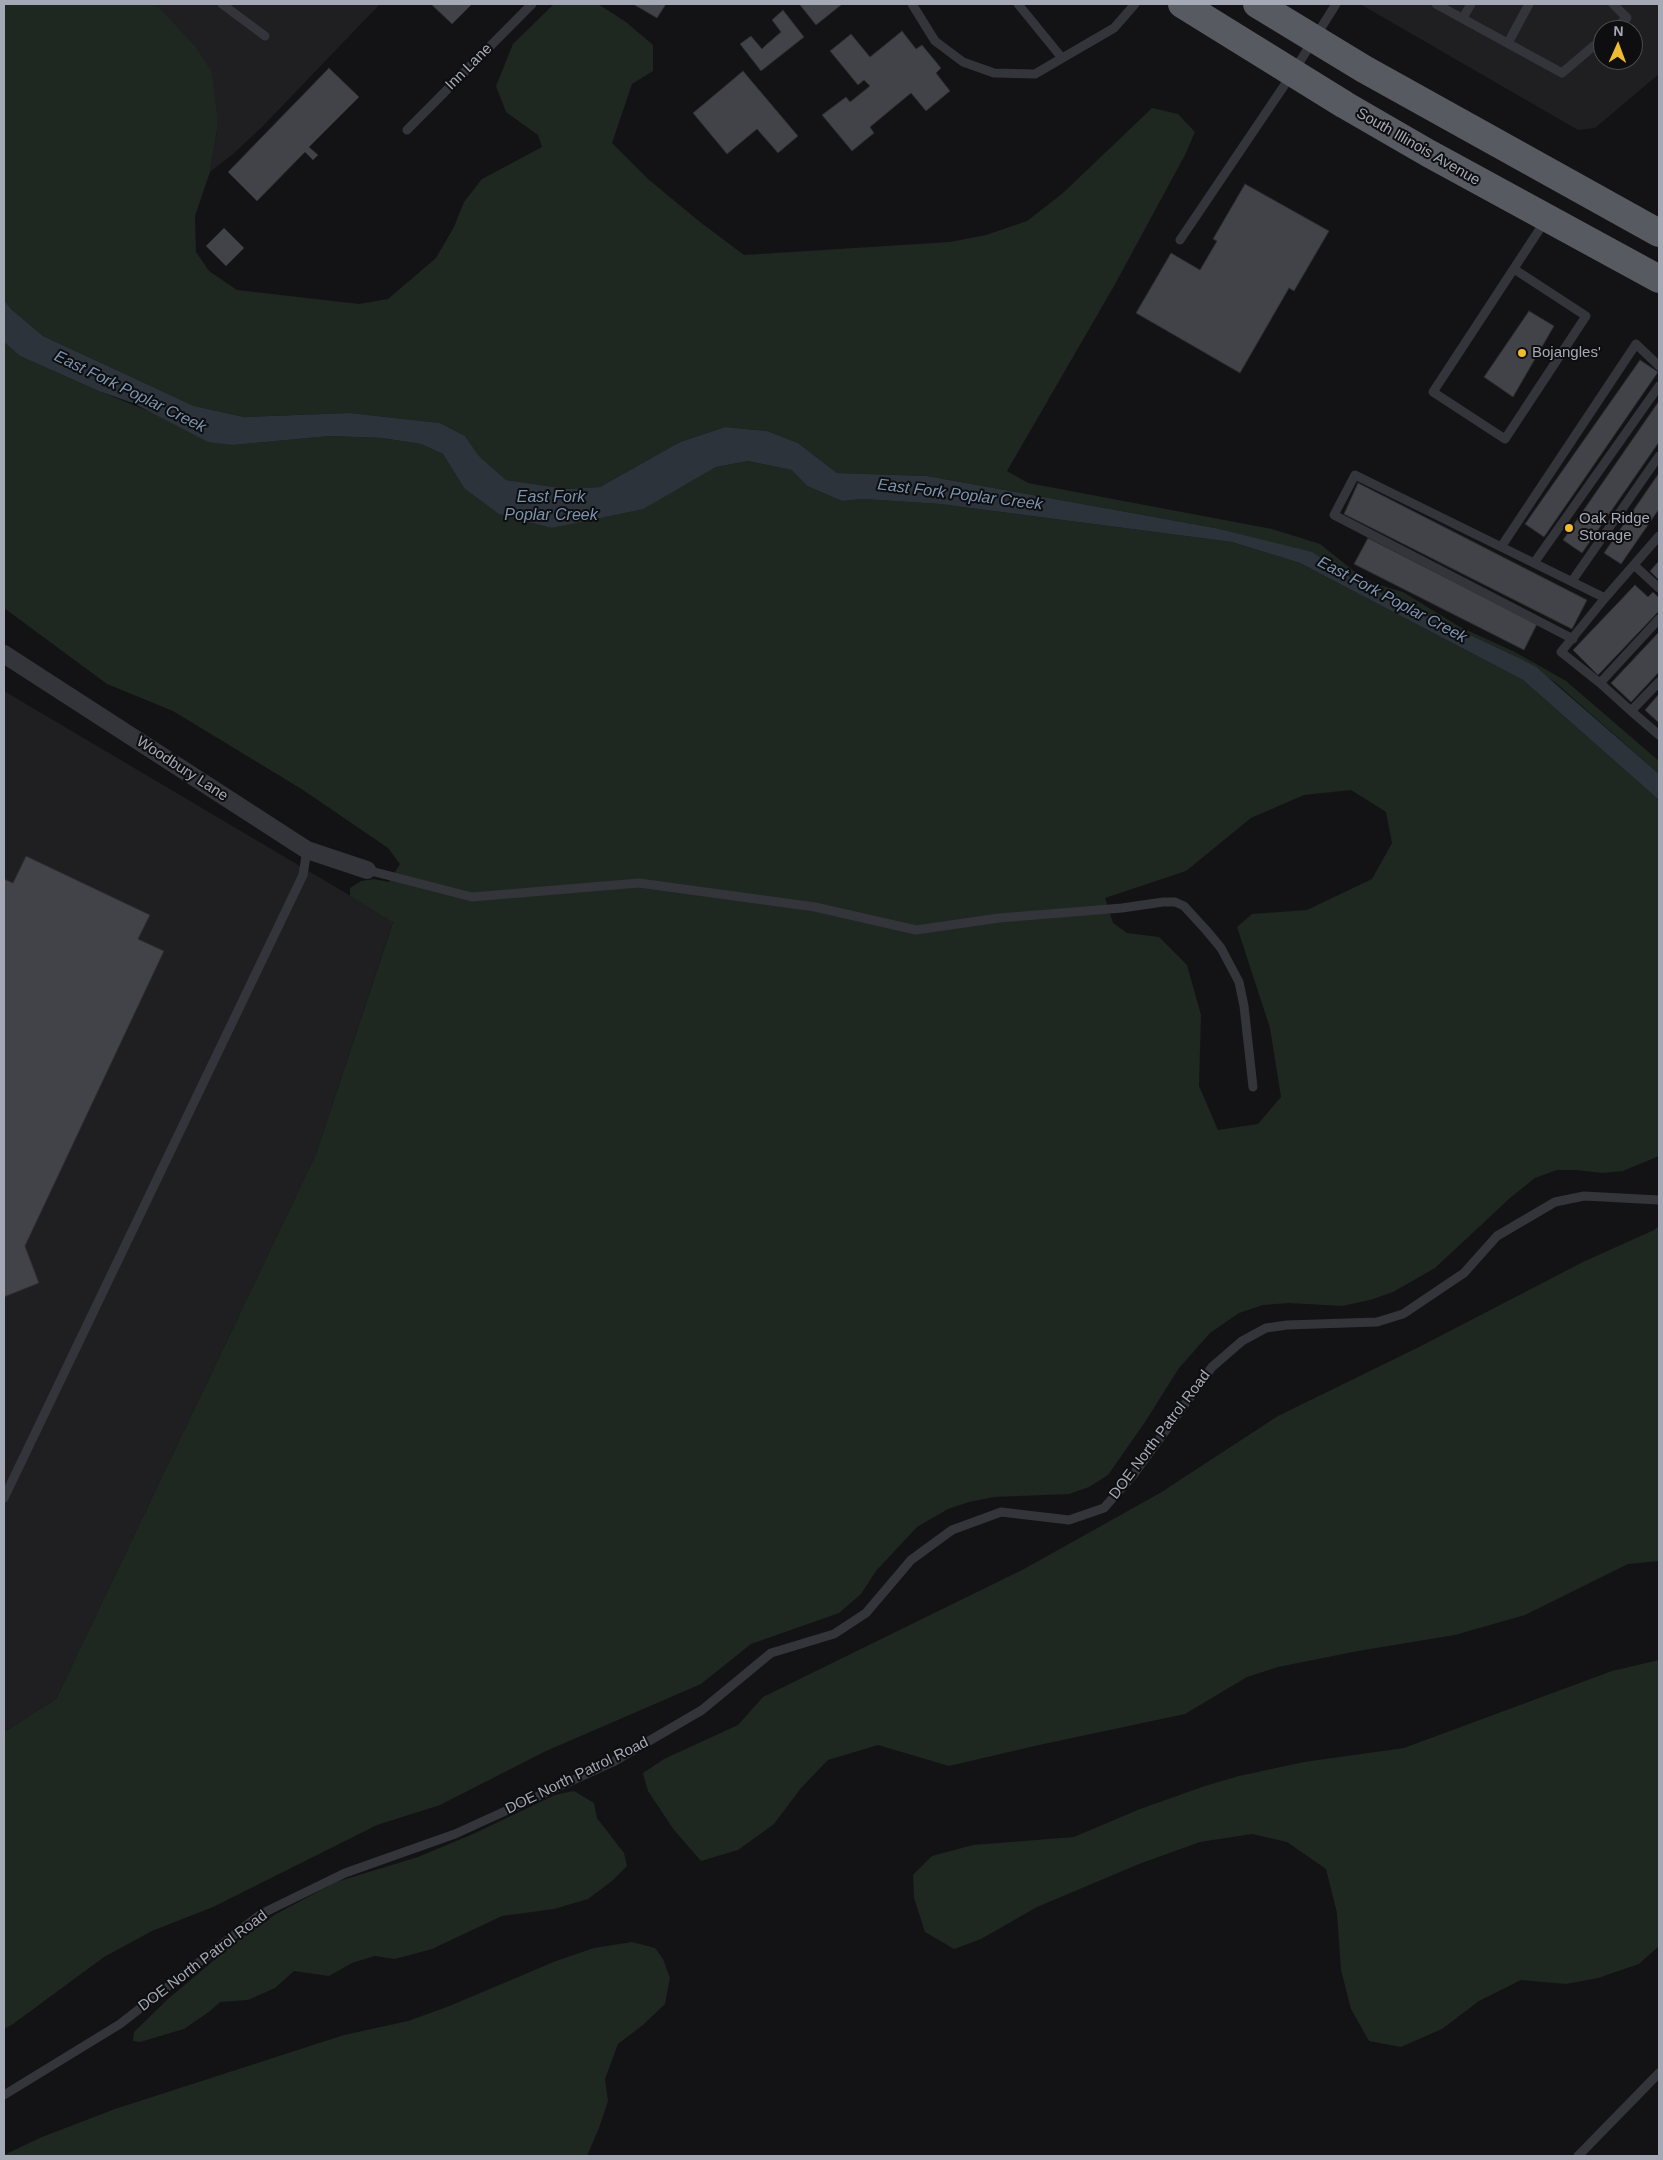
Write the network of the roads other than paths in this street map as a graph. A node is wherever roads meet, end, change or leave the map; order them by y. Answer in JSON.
{"nodes":[{"id":1,"x":222,"y":4,"type":"edge"},
{"id":2,"x":532,"y":4,"type":"edge"},
{"id":3,"x":912,"y":4,"type":"edge"},
{"id":4,"x":1018,"y":4,"type":"edge"},
{"id":5,"x":1135,"y":4,"type":"edge"},
{"id":6,"x":1182,"y":4,"type":"edge"},
{"id":7,"x":1257,"y":4,"type":"edge"},
{"id":8,"x":1336,"y":4,"type":"edge"},
{"id":9,"x":1436,"y":4,"type":"edge"},
{"id":10,"x":1471,"y":4,"type":"edge"},
{"id":11,"x":1529,"y":4,"type":"edge"},
{"id":12,"x":1613,"y":4,"type":"edge"},
{"id":13,"x":1462,"y":18,"type":"junction"},
{"id":14,"x":1625,"y":20,"type":"edge"},
{"id":15,"x":265,"y":36,"type":"dead end"},
{"id":16,"x":1315,"y":38,"type":"junction"},
{"id":17,"x":1508,"y":44,"type":"junction"},
{"id":18,"x":1593,"y":47,"type":"edge"},
{"id":19,"x":1062,"y":58,"type":"junction"},
{"id":20,"x":1292,"y":74,"type":"junction"},
{"id":21,"x":407,"y":130,"type":"dead end"},
{"id":22,"x":1546,"y":219,"type":"junction"},
{"id":23,"x":1659,"y":233,"type":"edge"},
{"id":24,"x":1180,"y":240,"type":"dead end"},
{"id":25,"x":1514,"y":269,"type":"junction"},
{"id":26,"x":1659,"y":280,"type":"edge"},
{"id":27,"x":1659,"y":366,"type":"edge"},
{"id":28,"x":1659,"y":386,"type":"edge"},
{"id":29,"x":1659,"y":456,"type":"edge"},
{"id":30,"x":1659,"y":536,"type":"edge"},
{"id":31,"x":1501,"y":547,"type":"junction"},
{"id":32,"x":1534,"y":563,"type":"junction"},
{"id":33,"x":1634,"y":566,"type":"junction"},
{"id":34,"x":1572,"y":581,"type":"junction"},
{"id":35,"x":1659,"y":588,"type":"edge"},
{"id":36,"x":1605,"y":598,"type":"junction"},
{"id":37,"x":1659,"y":619,"type":"edge"},
{"id":38,"x":1573,"y":639,"type":"junction"},
{"id":39,"x":4,"y":654,"type":"edge"},
{"id":40,"x":1659,"y":682,"type":"edge"},
{"id":41,"x":1600,"y":683,"type":"junction"},
{"id":42,"x":1631,"y":711,"type":"junction"},
{"id":43,"x":1659,"y":734,"type":"edge"},
{"id":44,"x":307,"y":850,"type":"junction"},
{"id":45,"x":367,"y":870,"type":"joint"},
{"id":46,"x":1253,"y":1087,"type":"dead end"},
{"id":47,"x":1659,"y":1200,"type":"edge"},
{"id":48,"x":4,"y":1498,"type":"edge"},
{"id":49,"x":1659,"y":2073,"type":"edge"},
{"id":50,"x":4,"y":2095,"type":"edge"},
{"id":51,"x":1578,"y":2156,"type":"edge"}],
"edges":[{"from":1,"to":15,"type":"lane"},
{"from":2,"to":21,"type":"lane","name":"Inn Lane"},
{"from":3,"to":19,"type":"lane"},
{"from":4,"to":19,"type":"lane"},
{"from":5,"to":19,"type":"lane"},
{"from":6,"to":20,"type":"highway","name":"South Illinois Avenue"},
{"from":7,"to":16,"type":"highway"},
{"from":8,"to":16,"type":"lane"},
{"from":9,"to":13,"type":"lane"},
{"from":10,"to":13,"type":"lane"},
{"from":11,"to":17,"type":"lane"},
{"from":12,"to":14,"type":"lane"},
{"from":13,"to":17,"type":"lane"},
{"from":16,"to":20,"type":"lane"},
{"from":16,"to":23,"type":"highway"},
{"from":17,"to":18,"type":"lane"},
{"from":20,"to":22,"type":"highway","name":"South Illinois Avenue"},
{"from":20,"to":24,"type":"lane"},
{"from":22,"to":25,"type":"lane"},
{"from":22,"to":26,"type":"highway","name":"South Illinois Avenue"},
{"from":25,"to":25,"type":"lane"},
{"from":27,"to":31,"type":"lane"},
{"from":28,"to":32,"type":"lane"},
{"from":29,"to":34,"type":"lane"},
{"from":30,"to":33,"type":"lane"},
{"from":31,"to":32,"type":"lane"},
{"from":31,"to":38,"type":"lane"},
{"from":32,"to":34,"type":"lane"},
{"from":33,"to":35,"type":"lane"},
{"from":33,"to":36,"type":"lane"},
{"from":34,"to":36,"type":"lane"},
{"from":36,"to":38,"type":"lane"},
{"from":37,"to":41,"type":"lane"},
{"from":38,"to":41,"type":"lane"},
{"from":39,"to":44,"type":"street","name":"Woodbury Lane"},
{"from":40,"to":42,"type":"lane"},
{"from":41,"to":42,"type":"lane"},
{"from":42,"to":43,"type":"lane"},
{"from":44,"to":45,"type":"street","name":"Woodbury Lane"},
{"from":44,"to":48,"type":"lane"},
{"from":45,"to":46,"type":"lane"},
{"from":47,"to":50,"type":"lane","name":"DOE North Patrol Road"},
{"from":49,"to":51,"type":"lane"}]}
